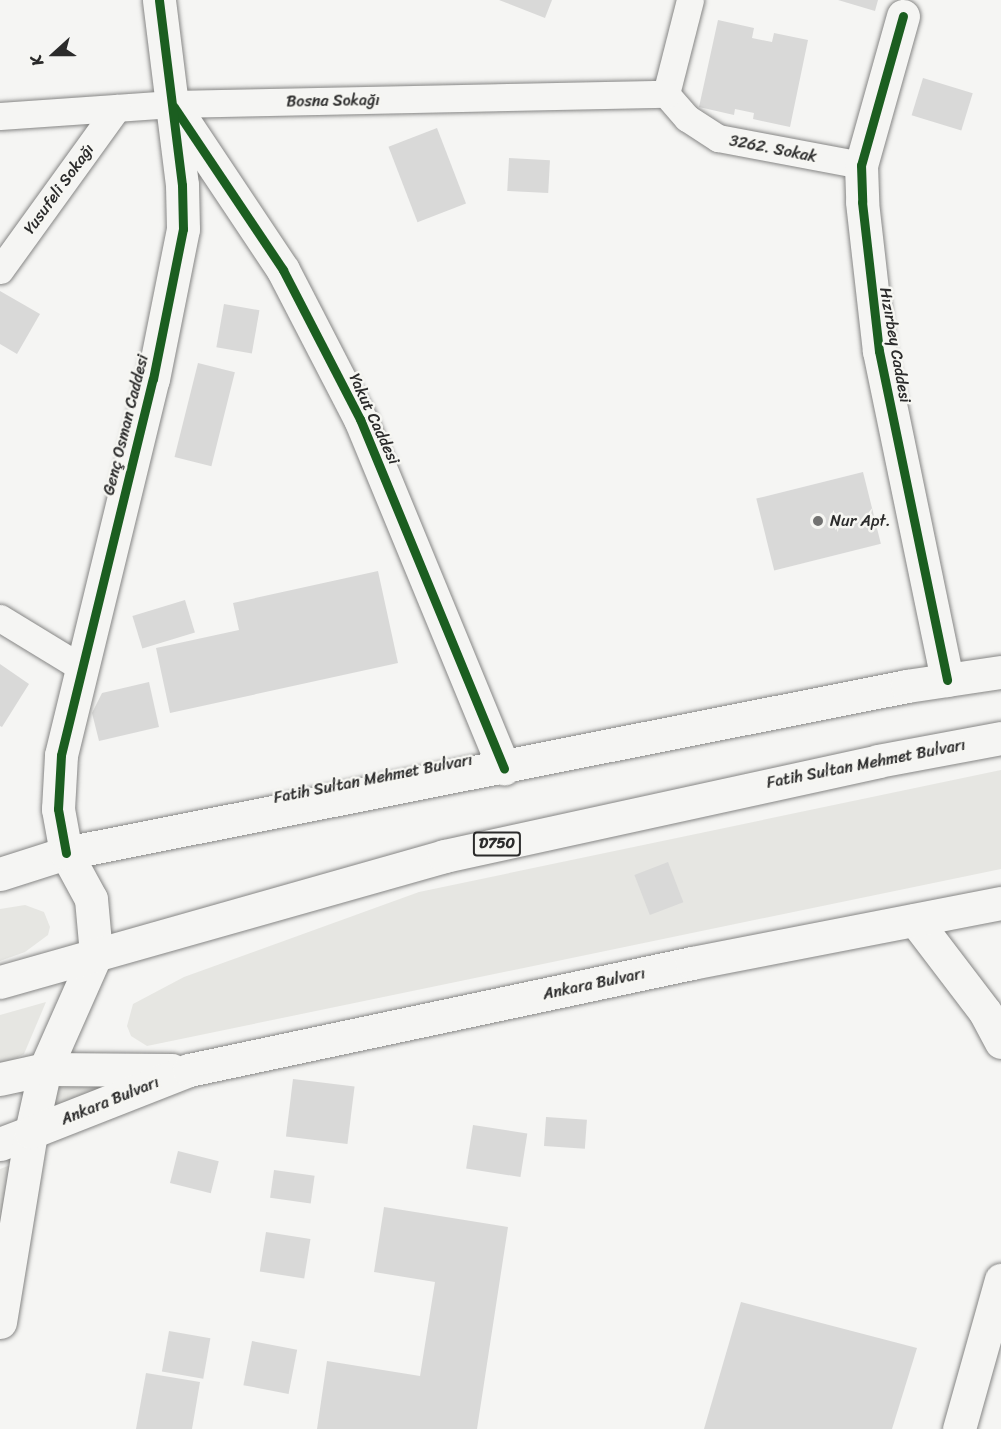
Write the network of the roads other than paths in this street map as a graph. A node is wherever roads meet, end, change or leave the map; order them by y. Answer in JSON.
{"nodes":[{"id":1,"x":159,"y":0,"type":"edge"},
{"id":2,"x":690,"y":0,"type":"edge"},
{"id":3,"x":903,"y":15,"type":"dead end"},
{"id":4,"x":666,"y":94,"type":"junction"},
{"id":5,"x":173,"y":104,"type":"junction"},
{"id":6,"x":117,"y":108,"type":"junction"},
{"id":7,"x":0,"y":116,"type":"edge"},
{"id":8,"x":861,"y":165,"type":"junction"},
{"id":9,"x":0,"y":270,"type":"edge"},
{"id":10,"x":0,"y":618,"type":"edge"},
{"id":11,"x":82,"y":668,"type":"junction"},
{"id":12,"x":1001,"y":672,"type":"edge"},
{"id":13,"x":947,"y":680,"type":"junction"},
{"id":14,"x":1001,"y":738,"type":"edge"},
{"id":15,"x":504,"y":769,"type":"junction"},
{"id":16,"x":66,"y":853,"type":"junction"},
{"id":17,"x":0,"y":874,"type":"edge"},
{"id":18,"x":1001,"y":903,"type":"edge"},
{"id":19,"x":915,"y":920,"type":"junction"},
{"id":20,"x":96,"y":954,"type":"junction"},
{"id":21,"x":0,"y":982,"type":"edge"},
{"id":22,"x":1001,"y":1042,"type":"edge"},
{"id":23,"x":45,"y":1069,"type":"junction"},
{"id":24,"x":189,"y":1070,"type":"junction"},
{"id":25,"x":0,"y":1079,"type":"edge"},
{"id":26,"x":31,"y":1132,"type":"junction"},
{"id":27,"x":0,"y":1144,"type":"edge"},
{"id":28,"x":1001,"y":1280,"type":"edge"},
{"id":29,"x":2,"y":1296,"type":"edge"},
{"id":30,"x":959,"y":1429,"type":"edge"}],
"edges":[{"from":1,"to":5,"type":"main road","name":"Genç Osman Caddesi"},
{"from":2,"to":4,"type":"street"},
{"from":3,"to":8,"type":"main road","name":"Hızırbey Caddesi"},
{"from":4,"to":5,"type":"street","name":"Bosna Sokağı"},
{"from":4,"to":8,"type":"street","name":"3262. Sokak"},
{"from":5,"to":6,"type":"street","name":"Bosna Sokağı"},
{"from":5,"to":11,"type":"main road","name":"Genç Osman Caddesi"},
{"from":5,"to":15,"type":"main road","name":"Yakut Caddesi"},
{"from":6,"to":7,"type":"street","name":"Bosna Sokağı"},
{"from":6,"to":9,"type":"street","name":"Yusufeli Sokağı"},
{"from":8,"to":13,"type":"main road","name":"Hızırbey Caddesi"},
{"from":10,"to":11,"type":"street"},
{"from":11,"to":16,"type":"main road","name":"Genç Osman Caddesi"},
{"from":12,"to":13,"type":"main road","name":"Fatih Sultan Mehmet Bulvarı"},
{"from":13,"to":15,"type":"main road","name":"Fatih Sultan Mehmet Bulvarı"},
{"from":14,"to":20,"type":"main road","name":"Fatih Sultan Mehmet Bulvarı","number":"D750"},
{"from":15,"to":16,"type":"main road","name":"Fatih Sultan Mehmet Bulvarı"},
{"from":16,"to":17,"type":"main road","name":"Fatih Sultan Mehmet Bulvarı"},
{"from":16,"to":20,"type":"main road","name":"Genç Osman Caddesi"},
{"from":18,"to":19,"type":"main road","name":"Ankara Bulvarı"},
{"from":19,"to":22,"type":"main road"},
{"from":19,"to":24,"type":"main road","name":"Ankara Bulvarı"},
{"from":20,"to":21,"type":"main road","name":"Fatih Sultan Mehmet Bulvarı","number":"D750"},
{"from":20,"to":23,"type":"main road","name":"Ankara Bulvarı"},
{"from":23,"to":24,"type":"main road","name":"Ankara Bulvarı"},
{"from":23,"to":25,"type":"main road","name":"Ankara Bulvarı"},
{"from":23,"to":26,"type":"main road","name":"Ankara Bulvarı"},
{"from":24,"to":26,"type":"main road","name":"Ankara Bulvarı"},
{"from":26,"to":27,"type":"main road","name":"Ankara Bulvarı"},
{"from":26,"to":29,"type":"main road"},
{"from":28,"to":30,"type":"main road"}]}
